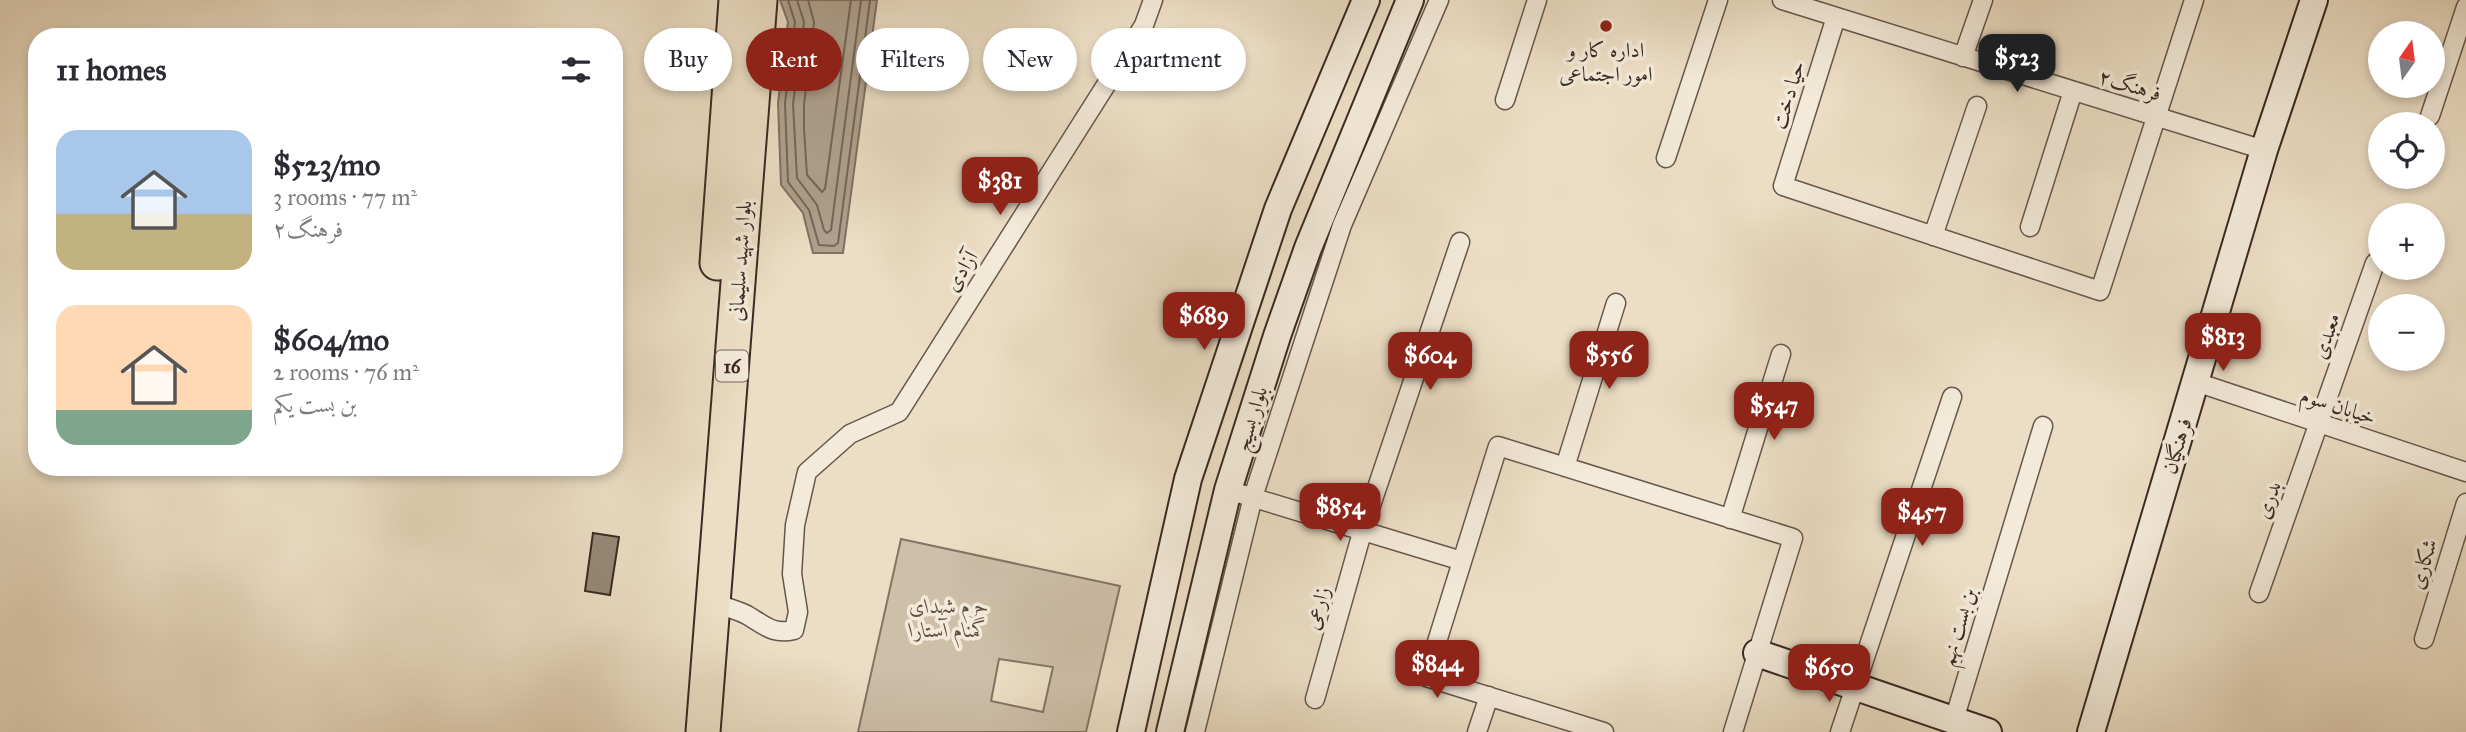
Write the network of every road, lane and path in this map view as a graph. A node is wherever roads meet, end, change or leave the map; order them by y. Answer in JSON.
{"nodes":[{"id":1,"x":736,"y":0,"type":"edge"},
{"id":2,"x":760,"y":0,"type":"edge"},
{"id":3,"x":1153,"y":0,"type":"edge"},
{"id":4,"x":1366,"y":0,"type":"edge"},
{"id":5,"x":1410,"y":0,"type":"edge"},
{"id":6,"x":1438,"y":0,"type":"edge"},
{"id":7,"x":1537,"y":0,"type":"edge"},
{"id":8,"x":1718,"y":0,"type":"edge"},
{"id":9,"x":1782,"y":0,"type":"edge"},
{"id":10,"x":1983,"y":0,"type":"edge"},
{"id":11,"x":2194,"y":0,"type":"edge"},
{"id":12,"x":2314,"y":0,"type":"edge"},
{"id":13,"x":2466,"y":8,"type":"edge"},
{"id":14,"x":1836,"y":17,"type":"junction"},
{"id":15,"x":1964,"y":57,"type":"junction"},
{"id":16,"x":2073,"y":91,"type":"junction"},
{"id":17,"x":1505,"y":100,"type":"dead end"},
{"id":18,"x":1977,"y":106,"type":"dead end"},
{"id":19,"x":2431,"y":112,"type":"edge"},
{"id":20,"x":2156,"y":117,"type":"junction"},
{"id":21,"x":2264,"y":150,"type":"junction"},
{"id":22,"x":1666,"y":158,"type":"dead end"},
{"id":23,"x":2030,"y":227,"type":"dead end"},
{"id":24,"x":1933,"y":236,"type":"junction"},
{"id":25,"x":1460,"y":242,"type":"dead end"},
{"id":26,"x":2369,"y":280,"type":"edge"},
{"id":27,"x":1616,"y":303,"type":"dead end"},
{"id":28,"x":1781,"y":354,"type":"dead end"},
{"id":29,"x":2196,"y":382,"type":"junction"},
{"id":30,"x":1952,"y":397,"type":"dead end"},
{"id":31,"x":2319,"y":423,"type":"junction"},
{"id":32,"x":2043,"y":426,"type":"dead end"},
{"id":33,"x":1565,"y":467,"type":"junction"},
{"id":34,"x":2466,"y":472,"type":"edge"},
{"id":35,"x":1188,"y":479,"type":"junction"},
{"id":36,"x":1241,"y":494,"type":"junction"},
{"id":37,"x":2466,"y":503,"type":"edge"},
{"id":38,"x":1730,"y":519,"type":"junction"},
{"id":39,"x":1363,"y":529,"type":"junction"},
{"id":40,"x":1462,"y":561,"type":"junction"},
{"id":41,"x":2259,"y":593,"type":"dead end"},
{"id":42,"x":714,"y":603,"type":"junction"},
{"id":43,"x":2424,"y":639,"type":"dead end"},
{"id":44,"x":1758,"y":653,"type":"junction"},
{"id":45,"x":1855,"y":687,"type":"junction"},
{"id":46,"x":1489,"y":696,"type":"junction"},
{"id":47,"x":1315,"y":699,"type":"dead end"},
{"id":48,"x":1954,"y":720,"type":"junction"},
{"id":49,"x":682,"y":732,"type":"edge"},
{"id":50,"x":703,"y":732,"type":"edge"},
{"id":51,"x":1131,"y":732,"type":"edge"},
{"id":52,"x":1170,"y":732,"type":"edge"},
{"id":53,"x":1195,"y":732,"type":"edge"},
{"id":54,"x":1477,"y":732,"type":"edge"},
{"id":55,"x":1604,"y":732,"type":"edge"},
{"id":56,"x":1733,"y":732,"type":"edge"},
{"id":57,"x":1840,"y":732,"type":"edge"},
{"id":58,"x":1988,"y":732,"type":"edge"},
{"id":59,"x":2091,"y":732,"type":"edge"}],
"edges":[{"from":1,"to":49,"type":"highway","name":"بلوار شهید سلیمانی","number":"16"},
{"from":2,"to":42,"type":"highway","name":"بلوار شهید سلیمانی","number":"16"},
{"from":3,"to":42,"type":"street","name":"آزادی"},
{"from":4,"to":35,"type":"main road","name":"بلوار بسیج"},
{"from":5,"to":36,"type":"main road","name":"بلوار بسیج"},
{"from":6,"to":36,"type":"street"},
{"from":7,"to":17,"type":"street"},
{"from":8,"to":22,"type":"street"},
{"from":9,"to":14,"type":"street","name":"فرهنگ۲"},
{"from":10,"to":15,"type":"street"},
{"from":11,"to":20,"type":"street"},
{"from":12,"to":21,"type":"main road","name":"فرهنگیان"},
{"from":13,"to":19,"type":"street"},
{"from":14,"to":15,"type":"street","name":"فرهنگ۲"},
{"from":14,"to":24,"type":"street","name":"حیا دخت"},
{"from":15,"to":16,"type":"street","name":"فرهنگ۲"},
{"from":16,"to":20,"type":"street","name":"فرهنگ۲"},
{"from":16,"to":23,"type":"street"},
{"from":18,"to":24,"type":"street"},
{"from":20,"to":21,"type":"street","name":"فرهنگ۲"},
{"from":20,"to":24,"type":"street"},
{"from":21,"to":29,"type":"main road","name":"فرهنگیان"},
{"from":25,"to":39,"type":"street","name":"زارعی"},
{"from":26,"to":31,"type":"street","name":"معبدی"},
{"from":27,"to":33,"type":"street"},
{"from":28,"to":38,"type":"street"},
{"from":29,"to":31,"type":"street","name":"خیابان سوم"},
{"from":29,"to":59,"type":"main road","name":"فرهنگیان"},
{"from":30,"to":45,"type":"street"},
{"from":31,"to":34,"type":"street","name":"خیابان سوم"},
{"from":31,"to":41,"type":"street","name":"بدری"},
{"from":32,"to":48,"type":"street","name":"بن بست نهم"},
{"from":33,"to":38,"type":"street"},
{"from":33,"to":40,"type":"street"},
{"from":35,"to":36,"type":"main road"},
{"from":35,"to":51,"type":"main road","name":"بلوار بسیج"},
{"from":36,"to":39,"type":"street"},
{"from":36,"to":52,"type":"main road","name":"بلوار بسیج"},
{"from":36,"to":53,"type":"street"},
{"from":37,"to":43,"type":"street","name":"شکاری"},
{"from":38,"to":44,"type":"street"},
{"from":39,"to":40,"type":"street"},
{"from":39,"to":47,"type":"street","name":"زارعی"},
{"from":40,"to":46,"type":"street"},
{"from":42,"to":50,"type":"highway","name":"بلوار شهید سلیمانی","number":"16"},
{"from":44,"to":45,"type":"main road"},
{"from":44,"to":56,"type":"street"},
{"from":45,"to":48,"type":"main road"},
{"from":45,"to":57,"type":"street"},
{"from":46,"to":54,"type":"street"},
{"from":46,"to":55,"type":"street"},
{"from":48,"to":58,"type":"main road"}]}
